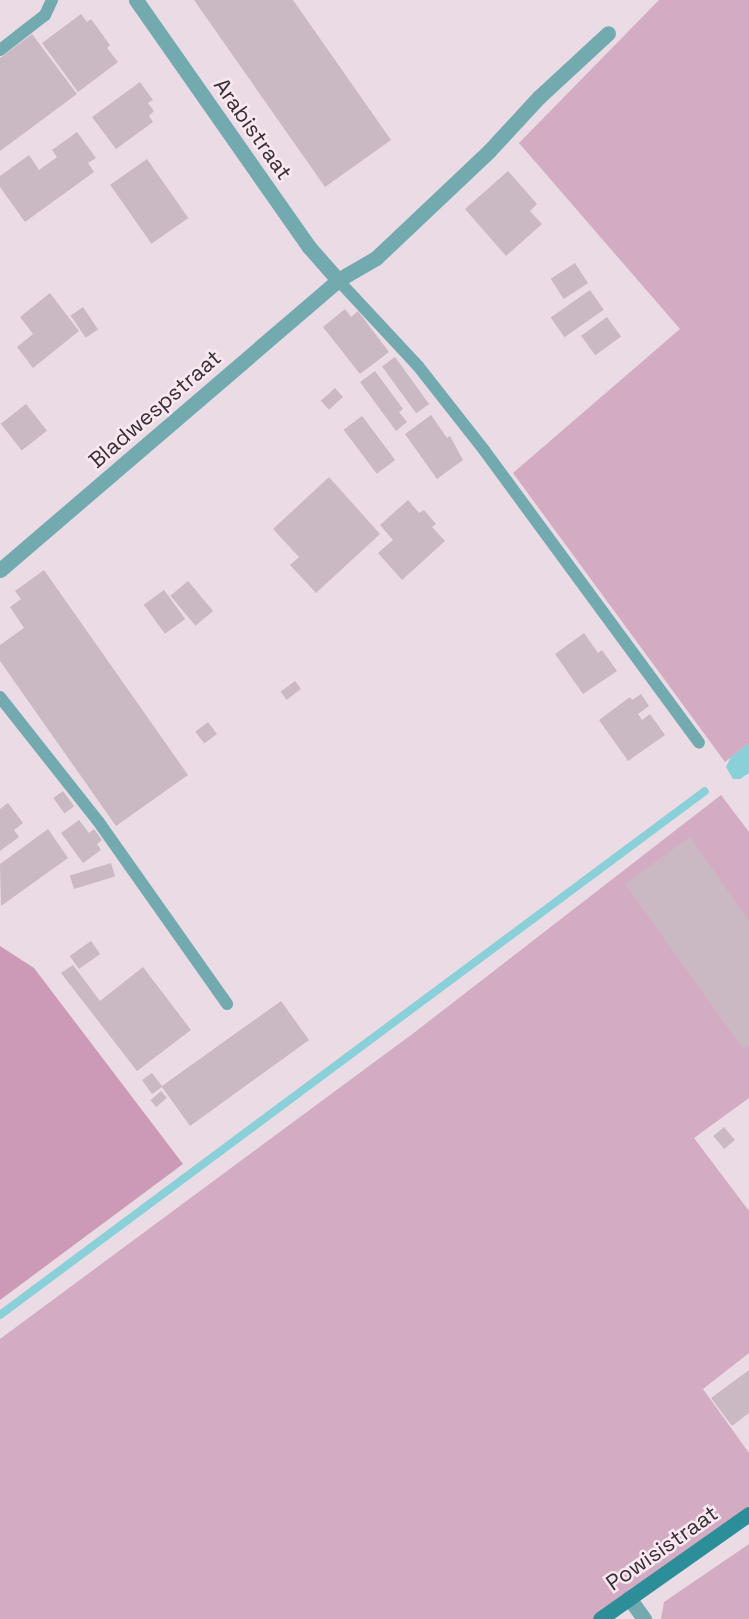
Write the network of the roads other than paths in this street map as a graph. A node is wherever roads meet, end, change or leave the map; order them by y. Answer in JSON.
{"nodes":[{"id":1,"x":52,"y":0,"type":"edge"},
{"id":2,"x":136,"y":0,"type":"edge"},
{"id":3,"x":608,"y":33,"type":"dead end"},
{"id":4,"x":0,"y":50,"type":"edge"},
{"id":5,"x":338,"y":280,"type":"junction"},
{"id":6,"x":0,"y":570,"type":"edge"},
{"id":7,"x":0,"y":697,"type":"edge"},
{"id":8,"x":699,"y":743,"type":"dead end"},
{"id":9,"x":226,"y":1004,"type":"dead end"},
{"id":10,"x":749,"y":1514,"type":"edge"},
{"id":11,"x":629,"y":1598,"type":"junction"},
{"id":12,"x":600,"y":1619,"type":"edge"},
{"id":13,"x":644,"y":1619,"type":"edge"}],
"edges":[{"from":1,"to":4,"type":"lane"},
{"from":2,"to":5,"type":"street","name":"Arabistraat"},
{"from":3,"to":5,"type":"street","name":"Bladwespstraat"},
{"from":5,"to":6,"type":"street","name":"Bladwespstraat"},
{"from":5,"to":8,"type":"lane"},
{"from":7,"to":9,"type":"lane"},
{"from":10,"to":11,"type":"street","name":"Powisistraat"},
{"from":11,"to":12,"type":"street","name":"Powisistraat"},
{"from":11,"to":13,"type":"street"}]}
